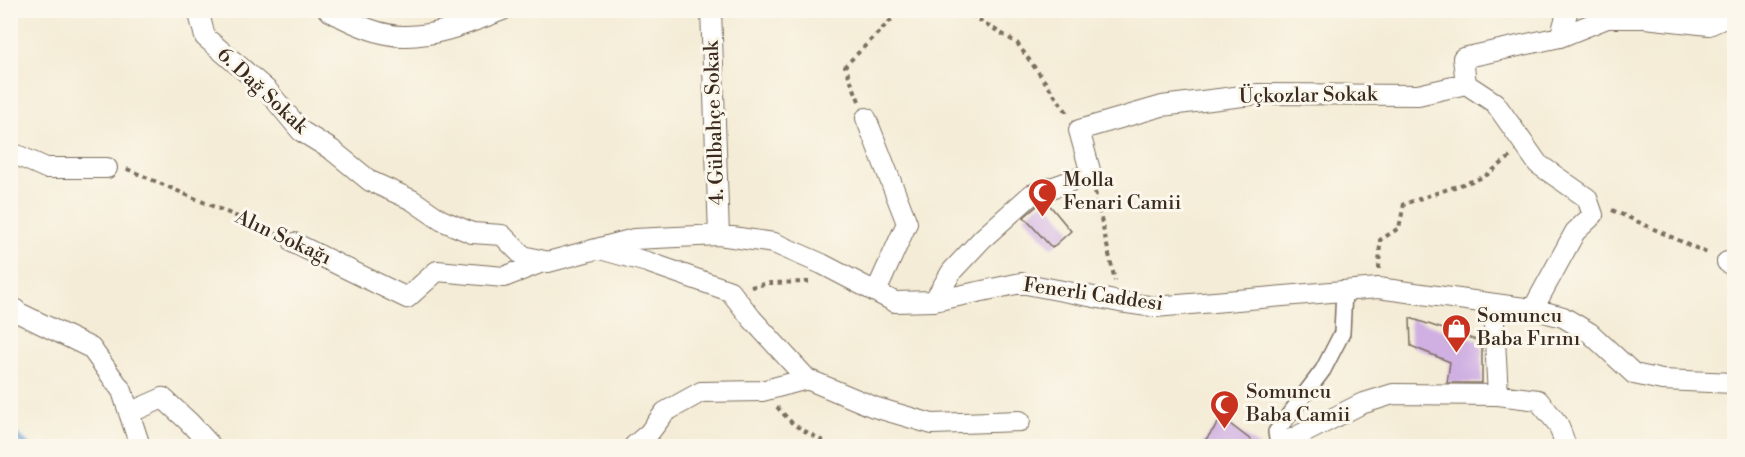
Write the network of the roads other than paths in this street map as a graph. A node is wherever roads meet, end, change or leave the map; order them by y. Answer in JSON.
{"nodes":[{"id":1,"x":198,"y":10,"type":"edge"},
{"id":2,"x":328,"y":10,"type":"edge"},
{"id":3,"x":502,"y":10,"type":"edge"},
{"id":4,"x":711,"y":10,"type":"edge"},
{"id":5,"x":1568,"y":10,"type":"edge"},
{"id":6,"x":1731,"y":10,"type":"edge"},
{"id":7,"x":1560,"y":37,"type":"junction"},
{"id":8,"x":1467,"y":84,"type":"junction"},
{"id":9,"x":866,"y":118,"type":"road end"},
{"id":10,"x":10,"y":152,"type":"edge"},
{"id":11,"x":107,"y":168,"type":"road end"},
{"id":12,"x":719,"y":235,"type":"junction"},
{"id":13,"x":294,"y":243,"type":"road end"},
{"id":14,"x":600,"y":249,"type":"junction"},
{"id":15,"x":545,"y":261,"type":"junction"},
{"id":16,"x":1344,"y":290,"type":"junction"},
{"id":17,"x":876,"y":292,"type":"junction"},
{"id":18,"x":934,"y":301,"type":"junction"},
{"id":19,"x":1493,"y":304,"type":"junction"},
{"id":20,"x":10,"y":305,"type":"edge"},
{"id":21,"x":1533,"y":309,"type":"junction"},
{"id":22,"x":807,"y":379,"type":"junction"},
{"id":23,"x":1734,"y":383,"type":"edge"},
{"id":24,"x":1498,"y":395,"type":"junction"},
{"id":25,"x":129,"y":413,"type":"junction"},
{"id":26,"x":1020,"y":421,"type":"dead end"},
{"id":27,"x":1278,"y":446,"type":"edge"},
{"id":28,"x":140,"y":447,"type":"edge"},
{"id":29,"x":211,"y":447,"type":"edge"},
{"id":30,"x":634,"y":447,"type":"edge"},
{"id":31,"x":1566,"y":447,"type":"edge"}],
"edges":[{"from":1,"to":15,"type":"street","name":"6. Dağ Sokak"},
{"from":2,"to":3,"type":"street"},
{"from":4,"to":12,"type":"street","name":"4. Gülbahçe Sokak"},
{"from":5,"to":7,"type":"street"},
{"from":6,"to":7,"type":"street"},
{"from":7,"to":8,"type":"street"},
{"from":8,"to":18,"type":"street","name":"Üçkozlar Sokak"},
{"from":8,"to":21,"type":"street"},
{"from":9,"to":17,"type":"street"},
{"from":10,"to":11,"type":"street"},
{"from":12,"to":14,"type":"street","name":"Fenerli Caddesi"},
{"from":12,"to":17,"type":"street","name":"Fenerli Caddesi"},
{"from":13,"to":15,"type":"street","name":"Alın Sokağı"},
{"from":14,"to":15,"type":"street"},
{"from":14,"to":22,"type":"street"},
{"from":16,"to":18,"type":"street","name":"Fenerli Caddesi"},
{"from":16,"to":19,"type":"street","name":"Fenerli Caddesi"},
{"from":16,"to":27,"type":"street"},
{"from":17,"to":18,"type":"street","name":"Fenerli Caddesi"},
{"from":19,"to":21,"type":"street","name":"Fenerli Caddesi"},
{"from":19,"to":24,"type":"street"},
{"from":20,"to":25,"type":"street"},
{"from":21,"to":23,"type":"street","name":"Fenerli Caddesi"},
{"from":22,"to":26,"type":"street"},
{"from":22,"to":30,"type":"street"},
{"from":24,"to":27,"type":"street"},
{"from":24,"to":31,"type":"street"},
{"from":25,"to":28,"type":"street"},
{"from":25,"to":29,"type":"street"}]}
